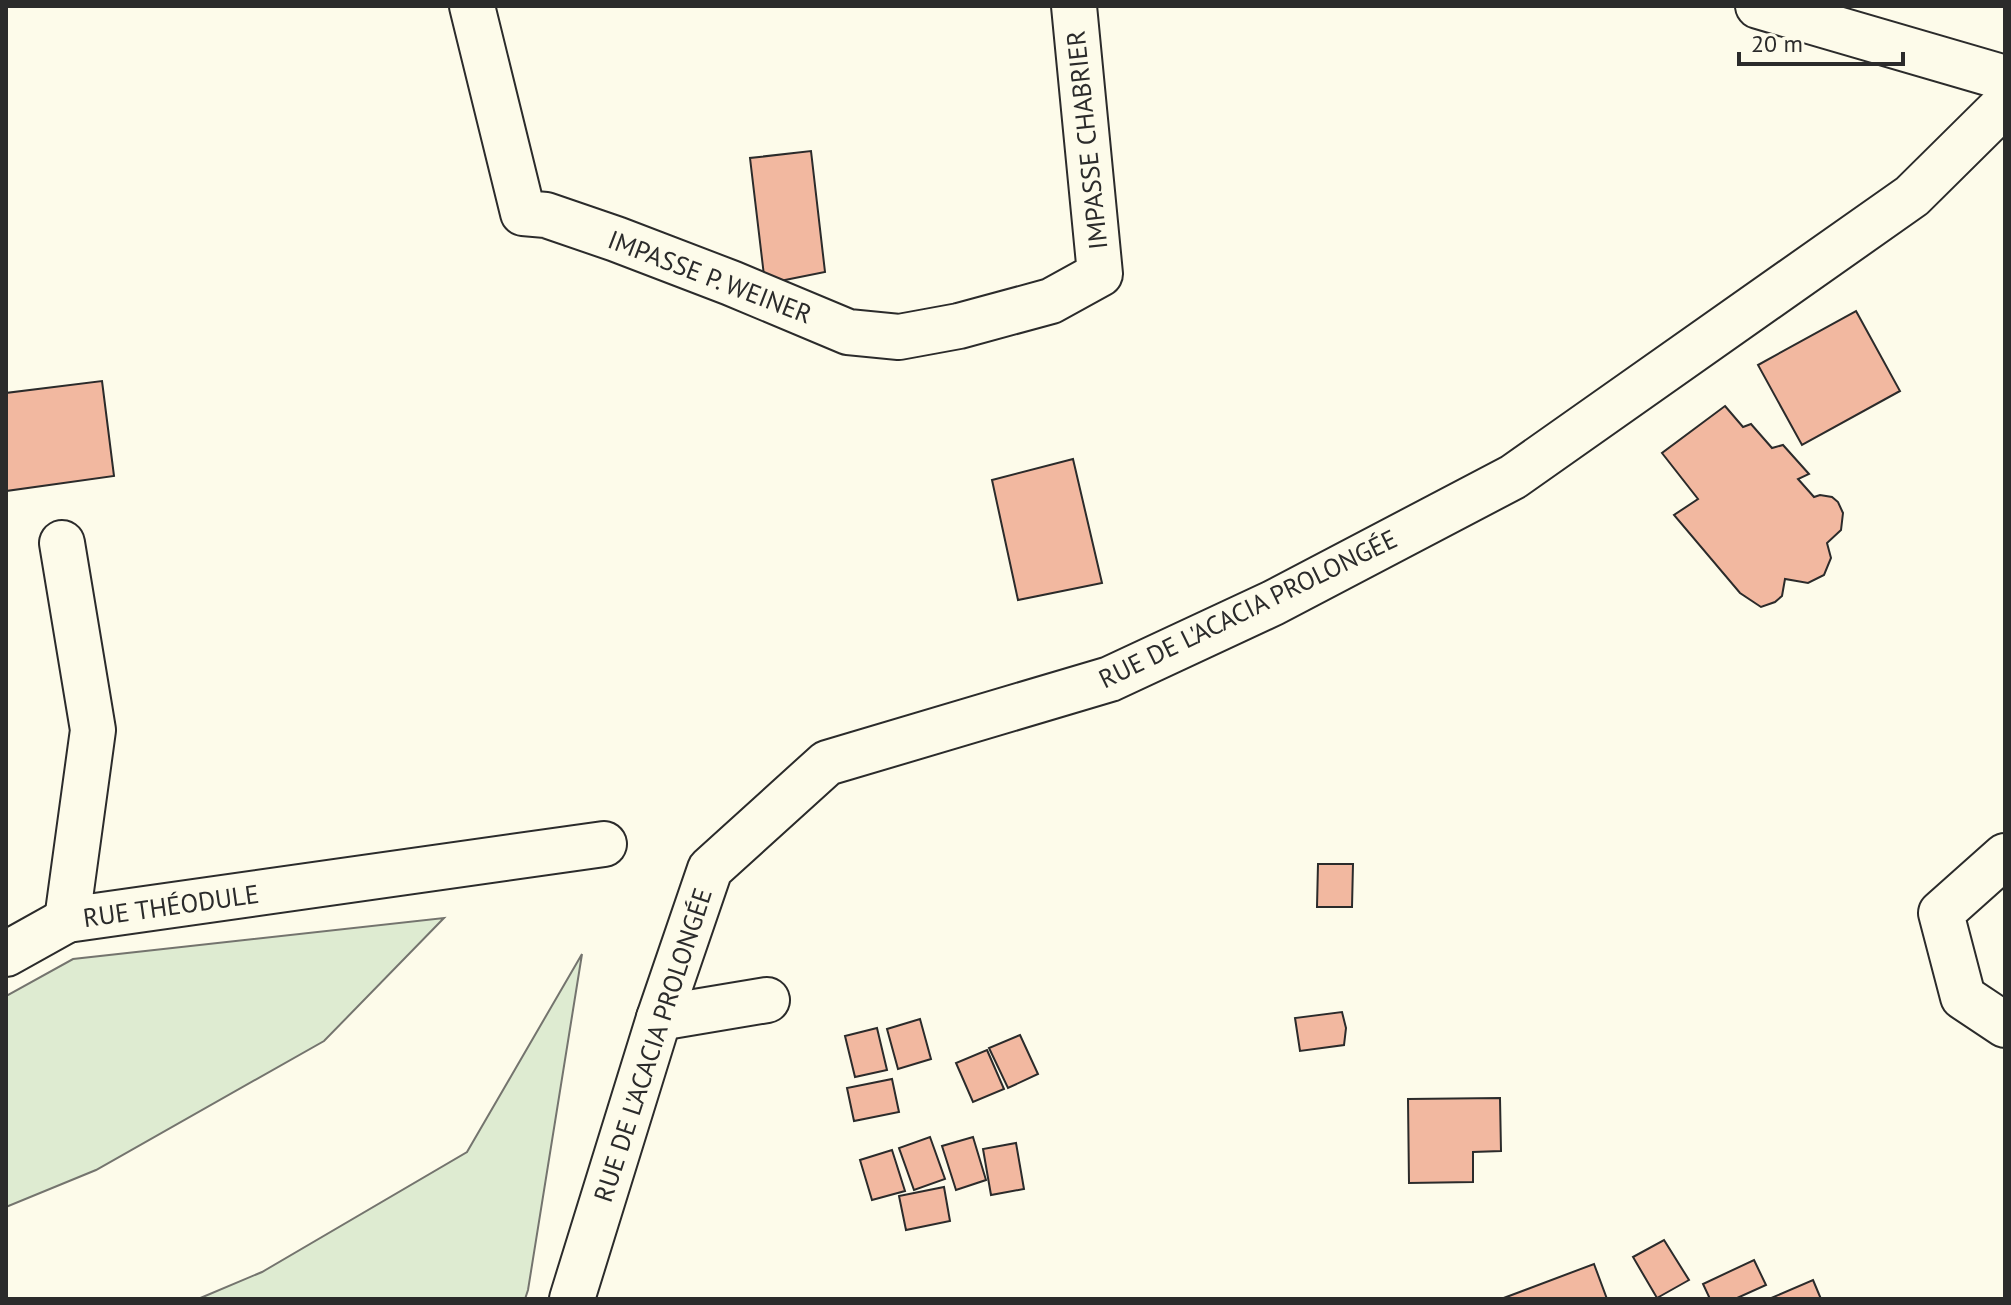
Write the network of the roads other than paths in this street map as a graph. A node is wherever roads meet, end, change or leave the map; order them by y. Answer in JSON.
{"nodes":[{"id":1,"x":472,"y":6,"type":"edge"},
{"id":2,"x":1074,"y":6,"type":"edge"},
{"id":3,"x":1758,"y":6,"type":"edge"},
{"id":4,"x":2005,"y":78,"type":"edge"},
{"id":5,"x":2005,"y":104,"type":"edge"},
{"id":6,"x":1100,"y":274,"type":"joint"},
{"id":7,"x":62,"y":543,"type":"dead end"},
{"id":8,"x":604,"y":844,"type":"dead end"},
{"id":9,"x":2005,"y":856,"type":"edge"},
{"id":10,"x":67,"y":920,"type":"junction"},
{"id":11,"x":6,"y":954,"type":"edge"},
{"id":12,"x":767,"y":1000,"type":"dead end"},
{"id":13,"x":659,"y":1018,"type":"junction"},
{"id":14,"x":2005,"y":1025,"type":"edge"},
{"id":15,"x":572,"y":1299,"type":"edge"}],
"edges":[{"from":1,"to":6,"type":"street","name":"IMPASSE P. WEINER"},
{"from":2,"to":6,"type":"street","name":"IMPASSE CHABRIER"},
{"from":3,"to":4,"type":"street"},
{"from":5,"to":13,"type":"street","name":"RUE DE L'ACACIA PROLONGÉE"},
{"from":7,"to":10,"type":"street","name":"RUE THÉODULE"},
{"from":8,"to":10,"type":"street","name":"RUE THÉODULE"},
{"from":9,"to":14,"type":"street"},
{"from":10,"to":11,"type":"street"},
{"from":12,"to":13,"type":"street"},
{"from":13,"to":15,"type":"street","name":"RUE DE L'ACACIA PROLONGÉE"}]}
